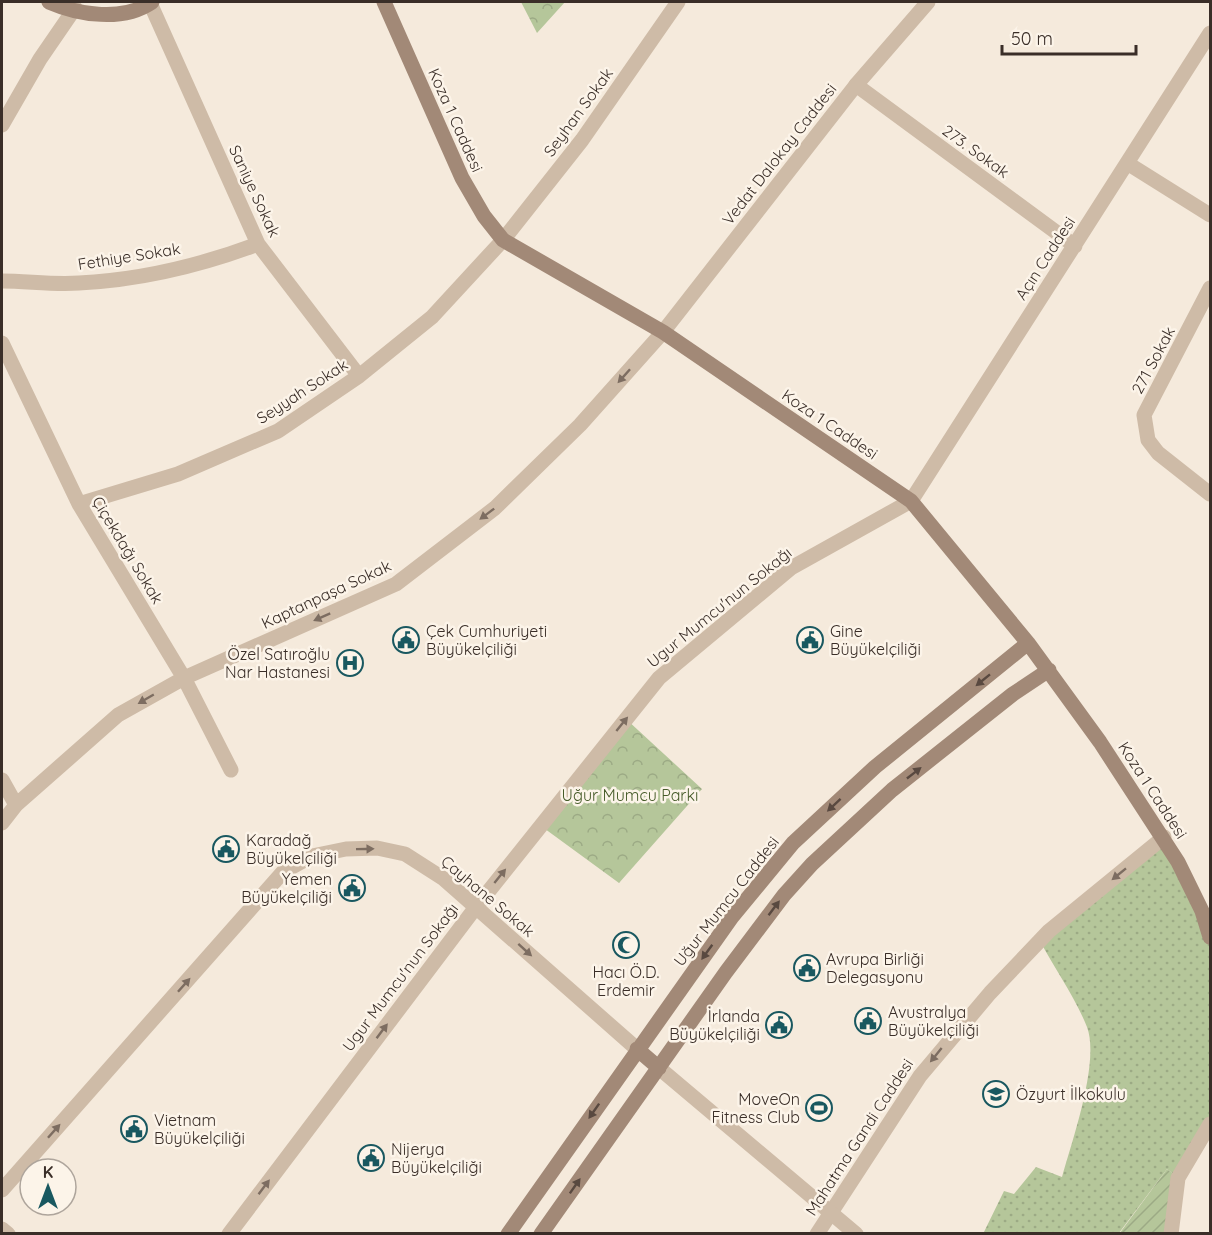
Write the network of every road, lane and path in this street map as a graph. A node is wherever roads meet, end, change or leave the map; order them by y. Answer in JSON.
{"nodes":[{"id":1,"x":49,"y":2,"type":"edge"},
{"id":2,"x":151,"y":2,"type":"edge"},
{"id":3,"x":384,"y":2,"type":"edge"},
{"id":4,"x":678,"y":2,"type":"edge"},
{"id":5,"x":928,"y":2,"type":"edge"},
{"id":6,"x":71,"y":5,"type":"edge"},
{"id":7,"x":1210,"y":33,"type":"edge"},
{"id":8,"x":856,"y":85,"type":"junction"},
{"id":9,"x":2,"y":125,"type":"edge"},
{"id":10,"x":1127,"y":163,"type":"junction"},
{"id":11,"x":1210,"y":215,"type":"edge"},
{"id":12,"x":503,"y":240,"type":"junction"},
{"id":13,"x":258,"y":244,"type":"junction"},
{"id":14,"x":1075,"y":246,"type":"junction"},
{"id":15,"x":2,"y":281,"type":"edge"},
{"id":16,"x":1210,"y":288,"type":"edge"},
{"id":17,"x":663,"y":332,"type":"junction"},
{"id":18,"x":2,"y":343,"type":"edge"},
{"id":19,"x":359,"y":376,"type":"junction"},
{"id":20,"x":1210,"y":494,"type":"edge"},
{"id":21,"x":911,"y":501,"type":"junction"},
{"id":22,"x":80,"y":504,"type":"junction"},
{"id":23,"x":1028,"y":643,"type":"junction"},
{"id":24,"x":1049,"y":670,"type":"junction"},
{"id":25,"x":184,"y":678,"type":"junction"},
{"id":26,"x":231,"y":770,"type":"dead end"},
{"id":27,"x":2,"y":780,"type":"edge"},
{"id":28,"x":16,"y":805,"type":"junction"},
{"id":29,"x":2,"y":823,"type":"edge"},
{"id":30,"x":1164,"y":837,"type":"junction"},
{"id":31,"x":476,"y":906,"type":"junction"},
{"id":32,"x":1210,"y":937,"type":"edge"},
{"id":33,"x":637,"y":1049,"type":"junction"},
{"id":34,"x":659,"y":1068,"type":"junction"},
{"id":35,"x":1210,"y":1124,"type":"edge"},
{"id":36,"x":2,"y":1190,"type":"edge"},
{"id":37,"x":830,"y":1214,"type":"junction"},
{"id":38,"x":2,"y":1229,"type":"edge"},
{"id":39,"x":8,"y":1233,"type":"edge"},
{"id":40,"x":229,"y":1233,"type":"edge"},
{"id":41,"x":508,"y":1233,"type":"edge"},
{"id":42,"x":541,"y":1233,"type":"edge"},
{"id":43,"x":817,"y":1233,"type":"edge"},
{"id":44,"x":856,"y":1233,"type":"edge"},
{"id":45,"x":1171,"y":1233,"type":"edge"}],
"edges":[{"from":1,"to":6,"type":"main road"},
{"from":2,"to":6,"type":"main road"},
{"from":2,"to":13,"type":"street","name":"Saniye Sokak"},
{"from":3,"to":12,"type":"main road","name":"Koza 1 Caddesi"},
{"from":4,"to":12,"type":"street","name":"Seyhan Sokak"},
{"from":5,"to":8,"type":"street","name":"Vedat Dalokay Caddesi"},
{"from":6,"to":9,"type":"street"},
{"from":7,"to":10,"type":"street","name":"Açın Caddesi"},
{"from":8,"to":14,"type":"street","name":"273. Sokak"},
{"from":8,"to":17,"type":"street","name":"Vedat Dalokay Caddesi"},
{"from":10,"to":11,"type":"street"},
{"from":10,"to":14,"type":"street","name":"Açın Caddesi"},
{"from":12,"to":17,"type":"main road","name":"Koza 1 Caddesi"},
{"from":12,"to":19,"type":"street","name":"Seyyah Sokak"},
{"from":13,"to":15,"type":"street","name":"Fethiye Sokak"},
{"from":13,"to":19,"type":"street","name":"Saniye Sokak"},
{"from":14,"to":21,"type":"street","name":"Açın Caddesi"},
{"from":16,"to":20,"type":"street","name":"271 Sokak"},
{"from":17,"to":21,"type":"main road","name":"Koza 1 Caddesi"},
{"from":17,"to":25,"type":"street","name":"Kaptanpaşa Sokak","one_way":true},
{"from":18,"to":22,"type":"street","name":"Çiçekdağı Sokak"},
{"from":19,"to":22,"type":"street","name":"Seyyah Sokak"},
{"from":21,"to":23,"type":"main road","name":"Koza 1 Caddesi"},
{"from":31,"to":21,"type":"street","name":"Ugur Mumcu'nun Sokağı","one_way":true},
{"from":22,"to":25,"type":"street","name":"Çiçekdağı Sokak"},
{"from":23,"to":24,"type":"main road","name":"Koza 1 Caddesi"},
{"from":23,"to":33,"type":"main road","name":"Uğur Mumcu Caddesi","one_way":true},
{"from":24,"to":30,"type":"main road","name":"Koza 1 Caddesi"},
{"from":34,"to":24,"type":"main road","one_way":true},
{"from":25,"to":26,"type":"street","name":"Çiçekdağı Sokak"},
{"from":25,"to":28,"type":"street","name":"Kaptanpaşa Sokak","one_way":true},
{"from":27,"to":28,"type":"street"},
{"from":28,"to":29,"type":"street","name":"Kaptanpaşa Sokak"},
{"from":30,"to":32,"type":"main road","name":"Koza 1 Caddesi"},
{"from":30,"to":37,"type":"street","name":"Mahatma Gandi Caddesi","one_way":true},
{"from":31,"to":33,"type":"street","name":"Çayhane Sokak","one_way":true},
{"from":36,"to":31,"type":"street","name":"Çayhane Sokak","one_way":true},
{"from":40,"to":31,"type":"street","name":"Ugur Mumcu'nun Sokağı","one_way":true},
{"from":33,"to":34,"type":"main road","name":"Çayhane Sokak"},
{"from":33,"to":41,"type":"main road","name":"Uğur Mumcu Caddesi","one_way":true},
{"from":34,"to":37,"type":"street","name":"Çayhane Sokak"},
{"from":42,"to":34,"type":"main road","one_way":true},
{"from":35,"to":45,"type":"street"},
{"from":37,"to":43,"type":"street","name":"Mahatma Gandi Caddesi"},
{"from":37,"to":44,"type":"street","name":"Çayhane Sokak"},
{"from":38,"to":39,"type":"street"}]}
